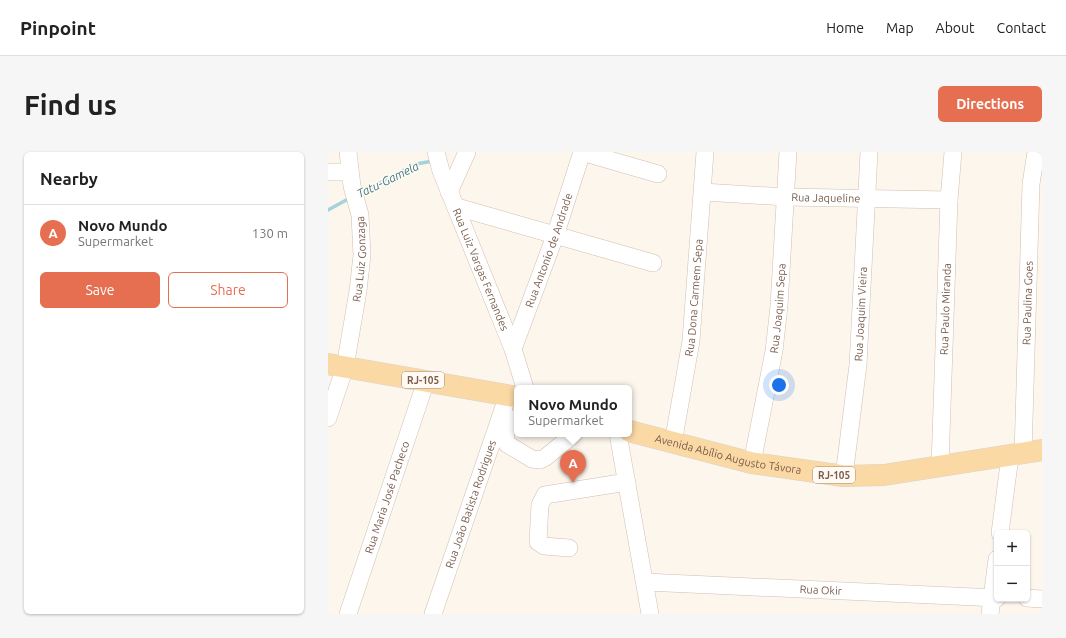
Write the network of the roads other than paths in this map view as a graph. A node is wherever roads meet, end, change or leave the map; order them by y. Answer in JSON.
{"nodes":[{"id":1,"x":348,"y":152,"type":"edge"},
{"id":2,"x":436,"y":152,"type":"edge"},
{"id":3,"x":467,"y":152,"type":"edge"},
{"id":4,"x":582,"y":152,"type":"edge"},
{"id":5,"x":704,"y":152,"type":"edge"},
{"id":6,"x":788,"y":152,"type":"edge"},
{"id":7,"x":869,"y":152,"type":"edge"},
{"id":8,"x":953,"y":152,"type":"edge"},
{"id":9,"x":1036,"y":152,"type":"edge"},
{"id":10,"x":328,"y":172,"type":"edge"},
{"id":11,"x":658,"y":174,"type":"dead end"},
{"id":12,"x":351,"y":179,"type":"junction"},
{"id":13,"x":703,"y":192,"type":"junction"},
{"id":14,"x":786,"y":197,"type":"junction"},
{"id":15,"x":865,"y":197,"type":"junction"},
{"id":16,"x":453,"y":200,"type":"junction"},
{"id":17,"x":949,"y":200,"type":"junction"},
{"id":18,"x":555,"y":236,"type":"junction"},
{"id":19,"x":653,"y":263,"type":"dead end"},
{"id":20,"x":513,"y":349,"type":"junction"},
{"id":21,"x":337,"y":366,"type":"edge"},
{"id":22,"x":426,"y":381,"type":"junction"},
{"id":23,"x":515,"y":385,"type":"edge"},
{"id":24,"x":514,"y":394,"type":"edge"},
{"id":25,"x":514,"y":399,"type":"edge"},
{"id":26,"x":514,"y":402,"type":"edge"},
{"id":27,"x":328,"y":418,"type":"edge"},
{"id":28,"x":632,"y":432,"type":"edge"},
{"id":29,"x":570,"y":437,"type":"edge"},
{"id":30,"x":619,"y":437,"type":"edge"},
{"id":31,"x":673,"y":443,"type":"junction"},
{"id":32,"x":1025,"y":453,"type":"edge"},
{"id":33,"x":752,"y":463,"type":"junction"},
{"id":34,"x":940,"y":466,"type":"junction"},
{"id":35,"x":844,"y":476,"type":"junction"},
{"id":36,"x":627,"y":482,"type":"junction"},
{"id":37,"x":1001,"y":530,"type":"edge"},
{"id":38,"x":569,"y":548,"type":"dead end"},
{"id":39,"x":996,"y":566,"type":"edge"},
{"id":40,"x":645,"y":582,"type":"junction"},
{"id":41,"x":1030,"y":598,"type":"edge"},
{"id":42,"x":1042,"y":598,"type":"edge"},
{"id":43,"x":993,"y":603,"type":"edge"},
{"id":44,"x":348,"y":614,"type":"edge"},
{"id":45,"x":434,"y":614,"type":"edge"},
{"id":46,"x":650,"y":614,"type":"edge"}],
"edges":[{"from":1,"to":12,"type":"street","name":"Rua Luiz Gonzaga"},
{"from":2,"to":16,"type":"street","name":"Rua Luiz Vargas Fernandes"},
{"from":3,"to":16,"type":"street"},
{"from":4,"to":11,"type":"street"},
{"from":4,"to":18,"type":"street","name":"Rua Antonio de Andrade"},
{"from":5,"to":13,"type":"street","name":"Rua Dona Carmem Sepa"},
{"from":6,"to":14,"type":"street","name":"Rua Joaquim Sepa"},
{"from":7,"to":15,"type":"street","name":"Rua Joaquim Vieira"},
{"from":8,"to":17,"type":"street","name":"Rua Paulo Miranda"},
{"from":9,"to":32,"type":"street","name":"Rua Paulina Goes"},
{"from":10,"to":12,"type":"street"},
{"from":12,"to":21,"type":"street","name":"Rua Luiz Gonzaga"},
{"from":13,"to":14,"type":"street","name":"Rua Jaqueline"},
{"from":13,"to":31,"type":"street","name":"Rua Dona Carmem Sepa"},
{"from":14,"to":15,"type":"street","name":"Rua Jaqueline"},
{"from":14,"to":33,"type":"street","name":"Rua Joaquim Sepa"},
{"from":15,"to":17,"type":"street","name":"Rua Jaqueline"},
{"from":15,"to":35,"type":"street","name":"Rua Joaquim Vieira"},
{"from":16,"to":18,"type":"street"},
{"from":16,"to":20,"type":"street","name":"Rua Luiz Vargas Fernandes"},
{"from":17,"to":34,"type":"street","name":"Rua Paulo Miranda"},
{"from":18,"to":19,"type":"street"},
{"from":18,"to":20,"type":"street","name":"Rua Antonio de Andrade"},
{"from":20,"to":23,"type":"street","name":"Rua Luiz Vargas Fernandes"},
{"from":21,"to":22,"type":"main road","number":"RJ-105"},
{"from":21,"to":27,"type":"street","name":"Rua Luiz Gonzaga"},
{"from":22,"to":24,"type":"main road","number":"RJ-105"},
{"from":22,"to":44,"type":"street","name":"Rua Maria José Pacheco"},
{"from":25,"to":45,"type":"street","name":"Rua João Batista Rodrigues"},
{"from":26,"to":29,"type":"street"},
{"from":28,"to":31,"type":"main road","name":"Avenida Abílio Augusto Távora","number":"RJ-105"},
{"from":30,"to":36,"type":"street"},
{"from":31,"to":33,"type":"main road","name":"Avenida Abílio Augusto Távora","number":"RJ-105"},
{"from":32,"to":34,"type":"main road","name":"Avenida Abílio Augusto Távora","number":"RJ-105"},
{"from":32,"to":37,"type":"street","name":"Rua Paulina Goes"},
{"from":33,"to":35,"type":"main road","name":"Avenida Abílio Augusto Távora","number":"RJ-105"},
{"from":34,"to":35,"type":"main road","name":"Avenida Abílio Augusto Távora","number":"RJ-105"},
{"from":36,"to":38,"type":"street"},
{"from":36,"to":40,"type":"street"},
{"from":39,"to":43,"type":"street"},
{"from":40,"to":43,"type":"street","name":"Rua Okir"},
{"from":40,"to":46,"type":"street"},
{"from":41,"to":42,"type":"street"}]}
